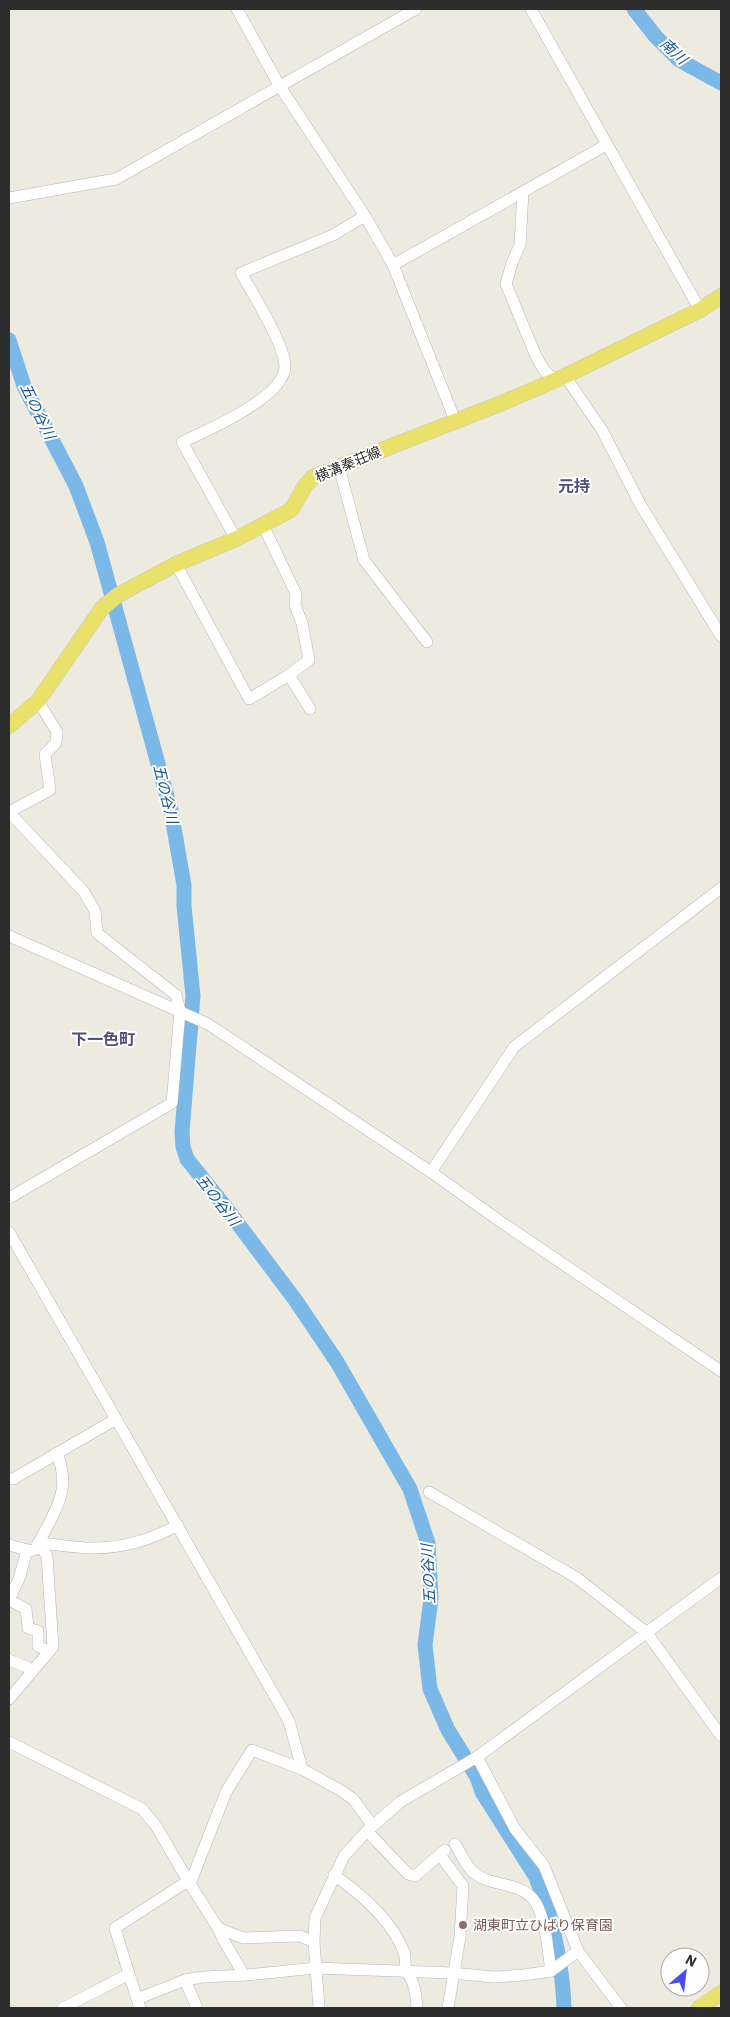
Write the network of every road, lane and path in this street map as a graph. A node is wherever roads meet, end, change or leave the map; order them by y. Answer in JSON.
{"nodes":[{"id":1,"x":237,"y":9,"type":"edge"},
{"id":2,"x":416,"y":9,"type":"edge"},
{"id":3,"x":531,"y":9,"type":"edge"},
{"id":4,"x":279,"y":85,"type":"junction"},
{"id":5,"x":606,"y":145,"type":"junction"},
{"id":6,"x":522,"y":192,"type":"junction"},
{"id":7,"x":9,"y":198,"type":"edge"},
{"id":8,"x":365,"y":216,"type":"junction"},
{"id":9,"x":393,"y":265,"type":"junction"},
{"id":10,"x":721,"y":296,"type":"edge"},
{"id":11,"x":700,"y":310,"type":"junction"},
{"id":12,"x":560,"y":378,"type":"junction"},
{"id":13,"x":455,"y":420,"type":"junction"},
{"id":14,"x":339,"y":467,"type":"junction"},
{"id":15,"x":263,"y":525,"type":"junction"},
{"id":16,"x":236,"y":539,"type":"junction"},
{"id":17,"x":176,"y":564,"type":"junction"},
{"id":18,"x":721,"y":636,"type":"edge"},
{"id":19,"x":427,"y":642,"type":"dead end"},
{"id":20,"x":289,"y":675,"type":"junction"},
{"id":21,"x":38,"y":702,"type":"junction"},
{"id":22,"x":310,"y":709,"type":"dead end"},
{"id":23,"x":9,"y":726,"type":"edge"},
{"id":24,"x":721,"y":888,"type":"edge"},
{"id":25,"x":9,"y":936,"type":"edge"},
{"id":26,"x":180,"y":1012,"type":"junction"},
{"id":27,"x":431,"y":1172,"type":"junction"},
{"id":28,"x":9,"y":1198,"type":"edge"},
{"id":29,"x":9,"y":1232,"type":"edge"},
{"id":30,"x":721,"y":1371,"type":"edge"},
{"id":31,"x":116,"y":1419,"type":"junction"},
{"id":32,"x":57,"y":1453,"type":"junction"},
{"id":33,"x":9,"y":1479,"type":"edge"},
{"id":34,"x":429,"y":1492,"type":"dead end"},
{"id":35,"x":178,"y":1525,"type":"junction"},
{"id":36,"x":38,"y":1543,"type":"junction"},
{"id":37,"x":9,"y":1545,"type":"edge"},
{"id":38,"x":27,"y":1550,"type":"junction"},
{"id":39,"x":721,"y":1578,"type":"edge"},
{"id":40,"x":9,"y":1600,"type":"edge"},
{"id":41,"x":647,"y":1632,"type":"junction"},
{"id":42,"x":49,"y":1651,"type":"junction"},
{"id":43,"x":9,"y":1660,"type":"edge"},
{"id":44,"x":31,"y":1672,"type":"junction"},
{"id":45,"x":9,"y":1699,"type":"edge"},
{"id":46,"x":721,"y":1736,"type":"edge"},
{"id":47,"x":9,"y":1742,"type":"edge"},
{"id":48,"x":477,"y":1757,"type":"junction"},
{"id":49,"x":302,"y":1769,"type":"junction"},
{"id":50,"x":370,"y":1829,"type":"junction"},
{"id":51,"x":447,"y":1850,"type":"junction"},
{"id":52,"x":334,"y":1875,"type":"junction"},
{"id":53,"x":189,"y":1882,"type":"junction"},
{"id":54,"x":218,"y":1928,"type":"junction"},
{"id":55,"x":314,"y":1942,"type":"junction"},
{"id":56,"x":574,"y":1954,"type":"junction"},
{"id":57,"x":316,"y":1968,"type":"junction"},
{"id":58,"x":405,"y":1971,"type":"junction"},
{"id":59,"x":551,"y":1971,"type":"junction"},
{"id":60,"x":452,"y":1973,"type":"junction"},
{"id":61,"x":129,"y":1974,"type":"junction"},
{"id":62,"x":244,"y":1975,"type":"junction"},
{"id":63,"x":185,"y":1980,"type":"junction"},
{"id":64,"x":721,"y":1993,"type":"edge"},
{"id":65,"x":139,"y":2003,"type":"edge"},
{"id":66,"x":62,"y":2008,"type":"edge"},
{"id":67,"x":198,"y":2008,"type":"edge"},
{"id":68,"x":319,"y":2008,"type":"edge"},
{"id":69,"x":417,"y":2008,"type":"edge"},
{"id":70,"x":448,"y":2008,"type":"edge"},
{"id":71,"x":621,"y":2008,"type":"edge"},
{"id":72,"x":699,"y":2008,"type":"edge"}],
"edges":[{"from":1,"to":4,"type":"street"},
{"from":2,"to":4,"type":"street"},
{"from":3,"to":5,"type":"street"},
{"from":4,"to":7,"type":"street"},
{"from":4,"to":8,"type":"street"},
{"from":5,"to":6,"type":"street"},
{"from":5,"to":11,"type":"street"},
{"from":6,"to":9,"type":"street"},
{"from":6,"to":12,"type":"street"},
{"from":8,"to":9,"type":"street"},
{"from":8,"to":16,"type":"street"},
{"from":9,"to":13,"type":"street"},
{"from":10,"to":11,"type":"main road","name":"横溝秦荘線"},
{"from":11,"to":12,"type":"main road","name":"横溝秦荘線"},
{"from":12,"to":13,"type":"main road","name":"横溝秦荘線"},
{"from":12,"to":18,"type":"street"},
{"from":13,"to":14,"type":"main road","name":"横溝秦荘線"},
{"from":14,"to":15,"type":"main road","name":"横溝秦荘線"},
{"from":14,"to":19,"type":"street"},
{"from":15,"to":16,"type":"main road","name":"横溝秦荘線"},
{"from":15,"to":20,"type":"street"},
{"from":16,"to":17,"type":"main road","name":"横溝秦荘線"},
{"from":17,"to":20,"type":"street"},
{"from":17,"to":21,"type":"main road","name":"横溝秦荘線"},
{"from":20,"to":22,"type":"street"},
{"from":21,"to":23,"type":"main road","name":"横溝秦荘線"},
{"from":21,"to":26,"type":"street"},
{"from":24,"to":27,"type":"street"},
{"from":25,"to":26,"type":"street"},
{"from":26,"to":27,"type":"street"},
{"from":26,"to":28,"type":"street"},
{"from":27,"to":30,"type":"street"},
{"from":29,"to":31,"type":"street"},
{"from":31,"to":32,"type":"street"},
{"from":31,"to":35,"type":"street"},
{"from":32,"to":33,"type":"street"},
{"from":32,"to":36,"type":"street"},
{"from":34,"to":41,"type":"street"},
{"from":35,"to":36,"type":"street"},
{"from":35,"to":49,"type":"street"},
{"from":36,"to":38,"type":"street"},
{"from":36,"to":42,"type":"street"},
{"from":37,"to":38,"type":"street"},
{"from":38,"to":40,"type":"street"},
{"from":39,"to":41,"type":"street"},
{"from":40,"to":42,"type":"street"},
{"from":41,"to":46,"type":"street"},
{"from":41,"to":48,"type":"street"},
{"from":42,"to":44,"type":"street"},
{"from":43,"to":44,"type":"street"},
{"from":44,"to":45,"type":"street"},
{"from":47,"to":53,"type":"street"},
{"from":48,"to":50,"type":"street"},
{"from":48,"to":56,"type":"street"},
{"from":49,"to":50,"type":"street"},
{"from":49,"to":53,"type":"street"},
{"from":50,"to":51,"type":"street"},
{"from":50,"to":52,"type":"street"},
{"from":51,"to":59,"type":"street"},
{"from":51,"to":60,"type":"street"},
{"from":52,"to":55,"type":"street"},
{"from":52,"to":58,"type":"street"},
{"from":53,"to":54,"type":"street"},
{"from":53,"to":61,"type":"street"},
{"from":54,"to":55,"type":"street"},
{"from":54,"to":62,"type":"street"},
{"from":55,"to":57,"type":"street"},
{"from":56,"to":59,"type":"street"},
{"from":56,"to":71,"type":"street"},
{"from":57,"to":58,"type":"street"},
{"from":57,"to":62,"type":"street"},
{"from":57,"to":68,"type":"street"},
{"from":58,"to":60,"type":"street"},
{"from":58,"to":69,"type":"street"},
{"from":59,"to":60,"type":"street"},
{"from":60,"to":70,"type":"street"},
{"from":61,"to":65,"type":"street"},
{"from":61,"to":66,"type":"street"},
{"from":62,"to":63,"type":"street"},
{"from":63,"to":65,"type":"street"},
{"from":63,"to":67,"type":"street"},
{"from":64,"to":72,"type":"main road"}]}
